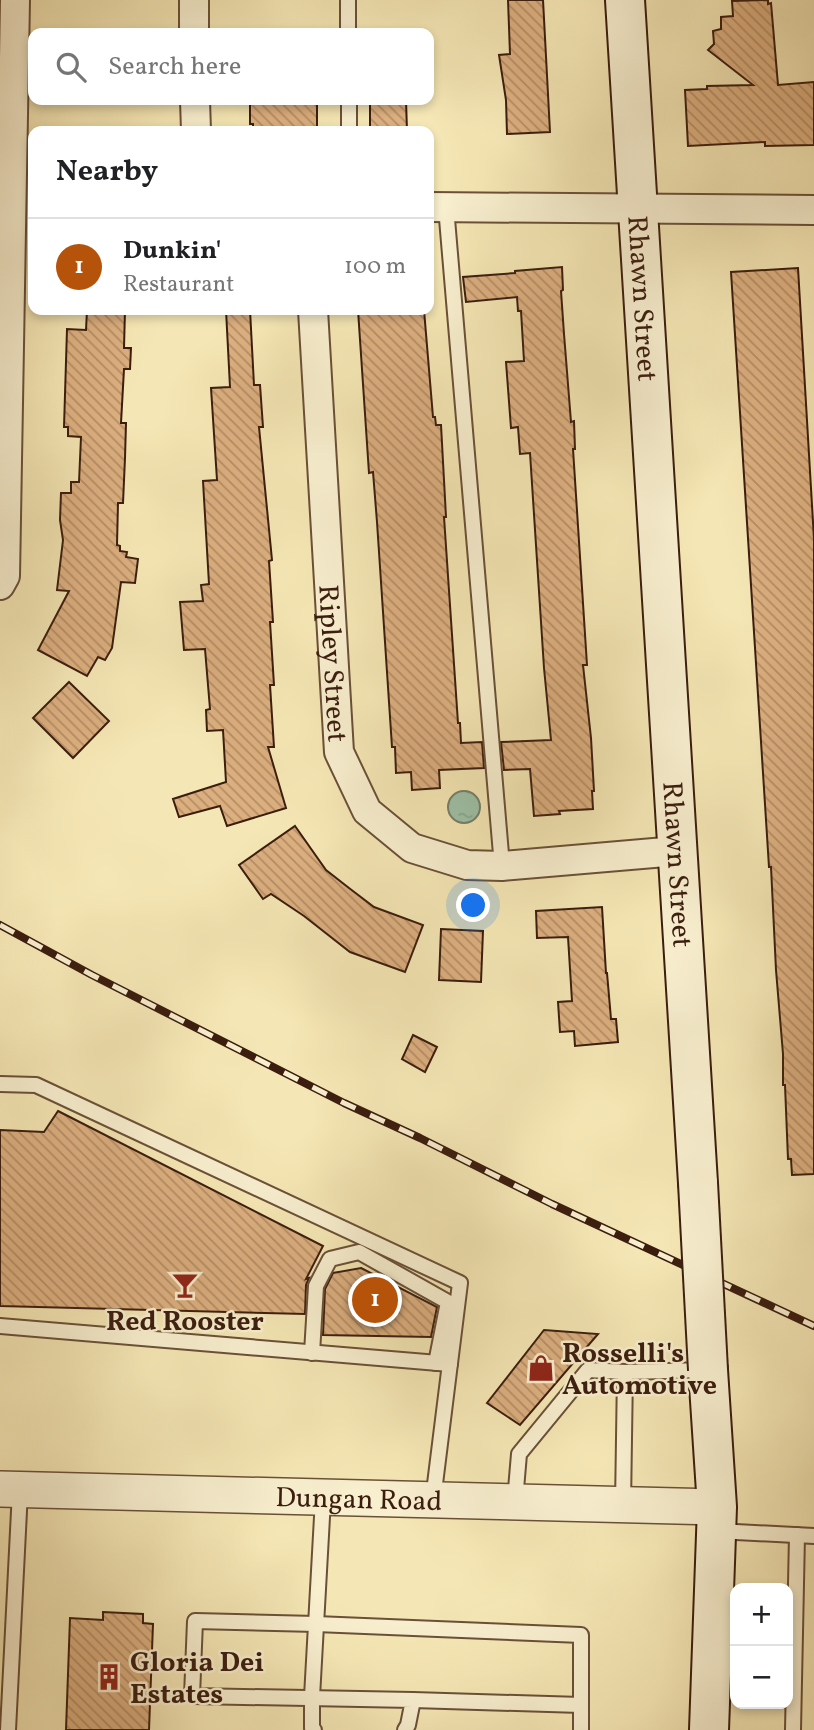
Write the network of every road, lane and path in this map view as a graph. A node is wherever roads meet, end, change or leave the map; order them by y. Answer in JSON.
{"nodes":[{"id":1,"x":15,"y":0,"type":"edge"},
{"id":2,"x":194,"y":0,"type":"edge"},
{"id":3,"x":348,"y":0,"type":"edge"},
{"id":4,"x":625,"y":0,"type":"edge"},
{"id":5,"x":194,"y":28,"type":"edge"},
{"id":6,"x":348,"y":28,"type":"edge"},
{"id":7,"x":195,"y":105,"type":"edge"},
{"id":8,"x":349,"y":105,"type":"edge"},
{"id":9,"x":196,"y":126,"type":"edge"},
{"id":10,"x":349,"y":126,"type":"edge"},
{"id":11,"x":437,"y":207,"type":"edge"},
{"id":12,"x":638,"y":208,"type":"junction"},
{"id":13,"x":814,"y":210,"type":"edge"},
{"id":14,"x":15,"y":212,"type":"edge"},
{"id":15,"x":313,"y":315,"type":"edge"},
{"id":16,"x":0,"y":585,"type":"edge"},
{"id":17,"x":677,"y":850,"type":"junction"},
{"id":18,"x":502,"y":866,"type":"junction"},
{"id":19,"x":0,"y":1084,"type":"edge"},
{"id":20,"x":0,"y":1326,"type":"edge"},
{"id":21,"x":312,"y":1353,"type":"junction"},
{"id":22,"x":443,"y":1363,"type":"junction"},
{"id":23,"x":708,"y":1370,"type":"junction"},
{"id":24,"x":625,"y":1371,"type":"junction"},
{"id":25,"x":10,"y":1489,"type":"edge"},
{"id":26,"x":323,"y":1497,"type":"junction"},
{"id":27,"x":433,"y":1500,"type":"junction"},
{"id":28,"x":515,"y":1502,"type":"junction"},
{"id":29,"x":623,"y":1505,"type":"junction"},
{"id":30,"x":716,"y":1519,"type":"junction"},
{"id":31,"x":797,"y":1535,"type":"junction"},
{"id":32,"x":814,"y":1536,"type":"edge"},
{"id":33,"x":316,"y":1624,"type":"junction"},
{"id":34,"x":313,"y":1697,"type":"junction"},
{"id":35,"x":413,"y":1700,"type":"junction"},
{"id":36,"x":581,"y":1705,"type":"junction"},
{"id":37,"x":8,"y":1730,"type":"edge"},
{"id":38,"x":314,"y":1730,"type":"edge"},
{"id":39,"x":405,"y":1730,"type":"edge"},
{"id":40,"x":581,"y":1730,"type":"edge"},
{"id":41,"x":709,"y":1730,"type":"edge"},
{"id":42,"x":793,"y":1730,"type":"edge"}],
"edges":[{"from":1,"to":14,"type":"street"},
{"from":2,"to":5,"type":"street"},
{"from":3,"to":6,"type":"lane"},
{"from":4,"to":12,"type":"main road","name":"Rhawn Street"},
{"from":7,"to":9,"type":"street"},
{"from":8,"to":10,"type":"lane"},
{"from":11,"to":12,"type":"street"},
{"from":11,"to":18,"type":"lane"},
{"from":12,"to":13,"type":"street"},
{"from":12,"to":17,"type":"main road","name":"Rhawn Street"},
{"from":14,"to":16,"type":"street"},
{"from":15,"to":18,"type":"street","name":"Ripley Street"},
{"from":17,"to":18,"type":"street","name":"Ripley Street"},
{"from":17,"to":23,"type":"main road","name":"Rhawn Street","bridge":true},
{"from":19,"to":22,"type":"lane"},
{"from":20,"to":21,"type":"lane"},
{"from":21,"to":22,"type":"lane"},
{"from":21,"to":22,"type":"lane"},
{"from":22,"to":27,"type":"lane"},
{"from":23,"to":24,"type":"lane"},
{"from":23,"to":30,"type":"main road","name":"Rhawn Street"},
{"from":24,"to":28,"type":"lane"},
{"from":24,"to":29,"type":"lane"},
{"from":25,"to":26,"type":"street","name":"Dungan Road"},
{"from":25,"to":37,"type":"lane"},
{"from":26,"to":27,"type":"street","name":"Dungan Road"},
{"from":26,"to":33,"type":"lane"},
{"from":27,"to":28,"type":"street","name":"Dungan Road"},
{"from":28,"to":29,"type":"street","name":"Dungan Road"},
{"from":29,"to":30,"type":"street","name":"Dungan Road"},
{"from":30,"to":31,"type":"lane"},
{"from":30,"to":41,"type":"main road","name":"Rhawn Street"},
{"from":31,"to":32,"type":"lane"},
{"from":31,"to":42,"type":"lane"},
{"from":33,"to":34,"type":"lane"},
{"from":33,"to":34,"type":"lane"},
{"from":33,"to":36,"type":"lane"},
{"from":34,"to":35,"type":"lane"},
{"from":34,"to":38,"type":"lane"},
{"from":35,"to":36,"type":"lane"},
{"from":35,"to":39,"type":"lane"},
{"from":36,"to":40,"type":"lane"}]}
